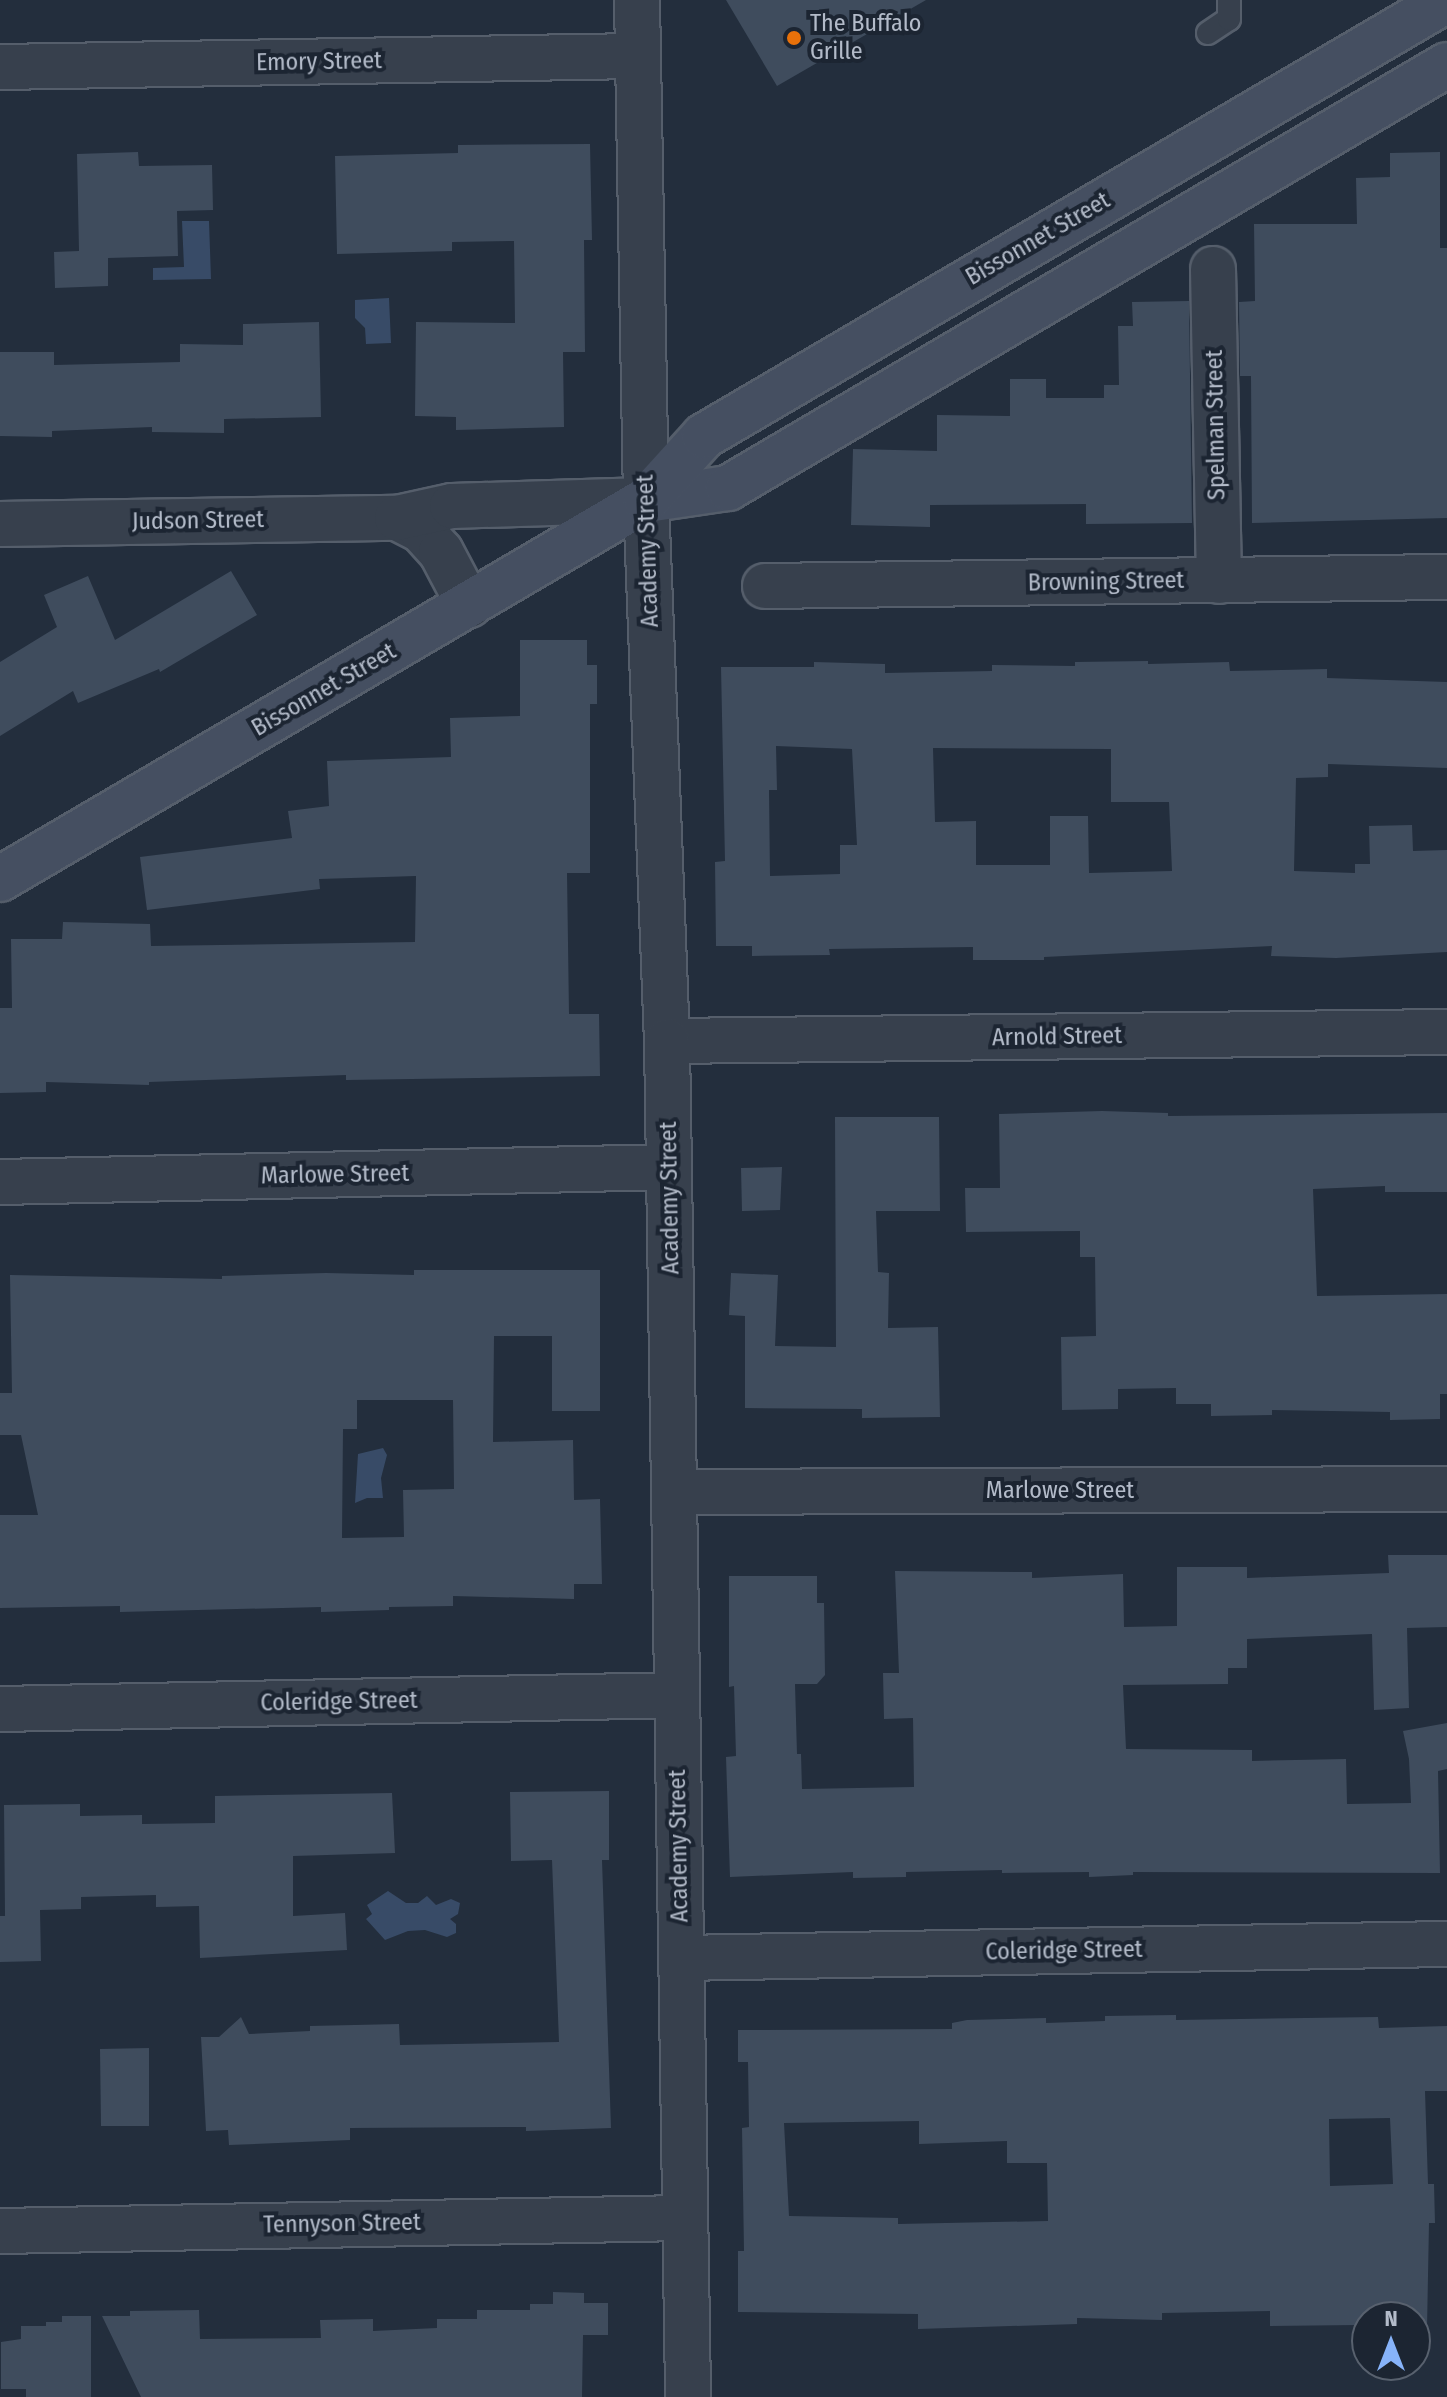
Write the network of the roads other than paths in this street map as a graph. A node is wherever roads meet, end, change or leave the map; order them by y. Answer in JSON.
{"nodes":[{"id":1,"x":637,"y":0,"type":"edge"},
{"id":2,"x":1229,"y":0,"type":"edge"},
{"id":3,"x":1447,"y":0,"type":"edge"},
{"id":4,"x":1208,"y":33,"type":"dead end"},
{"id":5,"x":638,"y":56,"type":"junction"},
{"id":6,"x":1447,"y":65,"type":"edge"},
{"id":7,"x":0,"y":67,"type":"edge"},
{"id":8,"x":1213,"y":269,"type":"dead end"},
{"id":9,"x":646,"y":500,"type":"junction"},
{"id":10,"x":397,"y":518,"type":"junction"},
{"id":11,"x":0,"y":524,"type":"edge"},
{"id":12,"x":1447,"y":577,"type":"edge"},
{"id":13,"x":1219,"y":581,"type":"junction"},
{"id":14,"x":765,"y":586,"type":"dead end"},
{"id":15,"x":469,"y":605,"type":"junction"},
{"id":16,"x":0,"y":879,"type":"edge"},
{"id":17,"x":1447,"y":1032,"type":"edge"},
{"id":18,"x":667,"y":1041,"type":"junction"},
{"id":19,"x":669,"y":1167,"type":"junction"},
{"id":20,"x":0,"y":1182,"type":"edge"},
{"id":21,"x":1447,"y":1489,"type":"edge"},
{"id":22,"x":674,"y":1492,"type":"junction"},
{"id":23,"x":677,"y":1695,"type":"junction"},
{"id":24,"x":0,"y":1709,"type":"edge"},
{"id":25,"x":1447,"y":1944,"type":"edge"},
{"id":26,"x":681,"y":1958,"type":"junction"},
{"id":27,"x":685,"y":2218,"type":"junction"},
{"id":28,"x":0,"y":2231,"type":"edge"},
{"id":29,"x":688,"y":2397,"type":"edge"}],
"edges":[{"from":1,"to":5,"type":"street","name":"Academy Street"},
{"from":2,"to":4,"type":"lane"},
{"from":3,"to":9,"type":"main road","name":"Bissonnet Street"},
{"from":5,"to":7,"type":"street","name":"Emory Street"},
{"from":5,"to":9,"type":"street","name":"Academy Street"},
{"from":6,"to":9,"type":"main road","name":"Bissonnet Street"},
{"from":8,"to":13,"type":"street","name":"Spelman Street"},
{"from":9,"to":10,"type":"street","name":"Judson Street"},
{"from":9,"to":15,"type":"main road","name":"Bissonnet Street"},
{"from":9,"to":18,"type":"street","name":"Academy Street"},
{"from":10,"to":11,"type":"street","name":"Judson Street"},
{"from":10,"to":15,"type":"street"},
{"from":12,"to":13,"type":"street","name":"Browning Street"},
{"from":13,"to":14,"type":"street","name":"Browning Street"},
{"from":15,"to":16,"type":"main road","name":"Bissonnet Street"},
{"from":17,"to":18,"type":"street","name":"Arnold Street"},
{"from":18,"to":19,"type":"street","name":"Academy Street"},
{"from":19,"to":20,"type":"street","name":"Marlowe Street"},
{"from":19,"to":22,"type":"street","name":"Academy Street"},
{"from":21,"to":22,"type":"street","name":"Marlowe Street"},
{"from":22,"to":23,"type":"street","name":"Academy Street"},
{"from":23,"to":24,"type":"street","name":"Coleridge Street"},
{"from":23,"to":26,"type":"street","name":"Academy Street"},
{"from":25,"to":26,"type":"street","name":"Coleridge Street"},
{"from":26,"to":27,"type":"street","name":"Academy Street"},
{"from":27,"to":28,"type":"street","name":"Tennyson Street"},
{"from":27,"to":29,"type":"street","name":"Academy Street"}]}
